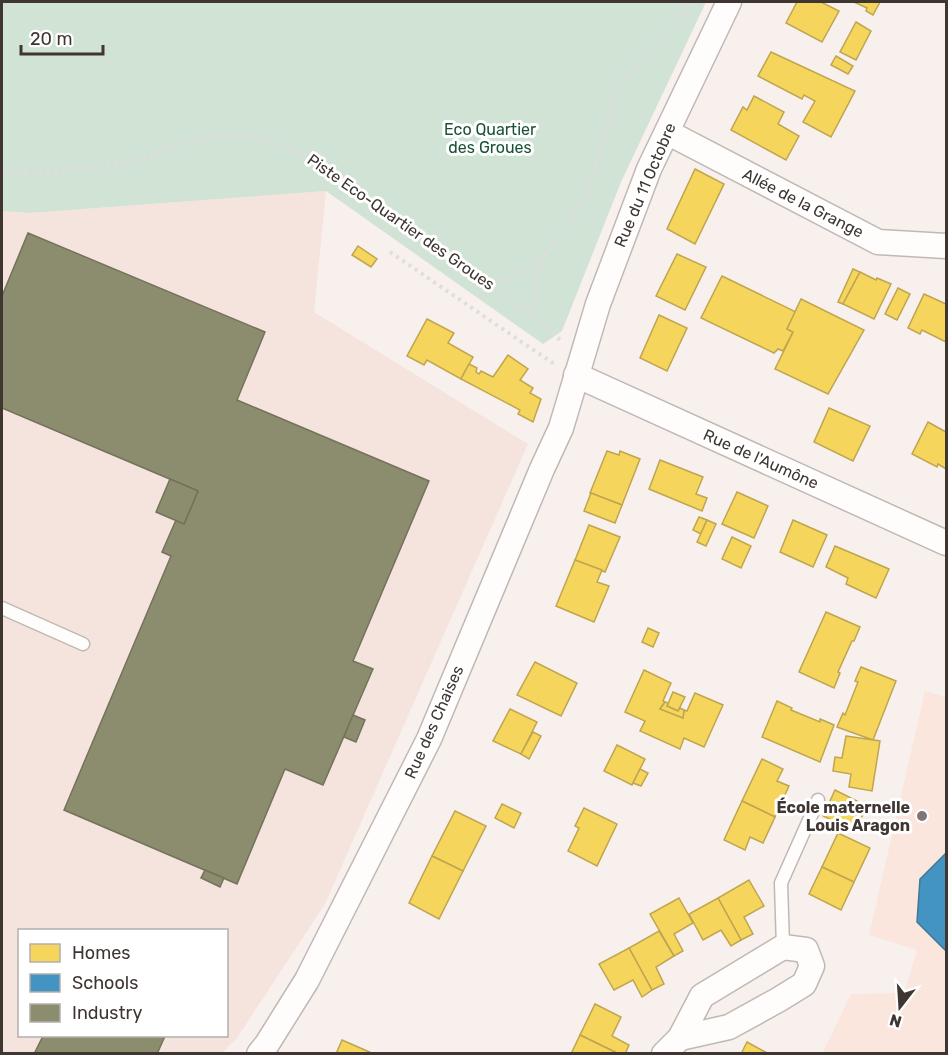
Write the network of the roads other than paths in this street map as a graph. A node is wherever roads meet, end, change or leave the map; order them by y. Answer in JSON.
{"nodes":[{"id":1,"x":729,"y":2,"type":"edge"},
{"id":2,"x":667,"y":132,"type":"junction"},
{"id":3,"x":946,"y":246,"type":"edge"},
{"id":4,"x":576,"y":375,"type":"junction"},
{"id":5,"x":946,"y":543,"type":"edge"},
{"id":6,"x":2,"y":608,"type":"edge"},
{"id":7,"x":83,"y":645,"type":"dead end"},
{"id":8,"x":818,"y":800,"type":"dead end"},
{"id":9,"x":783,"y":946,"type":"junction"},
{"id":10,"x":672,"y":1046,"type":"edge"},
{"id":11,"x":259,"y":1053,"type":"edge"}],
"edges":[{"from":1,"to":2,"type":"street","name":"Rue du 11 Octobre"},
{"from":2,"to":3,"type":"street","name":"Allée de la Grange"},
{"from":2,"to":4,"type":"street","name":"Rue du 11 Octobre"},
{"from":4,"to":5,"type":"street","name":"Rue de l'Aumône"},
{"from":4,"to":11,"type":"street","name":"Rue des Chaises"},
{"from":6,"to":7,"type":"lane"},
{"from":8,"to":9,"type":"lane"},
{"from":9,"to":10,"type":"street"},
{"from":9,"to":10,"type":"street"}]}
